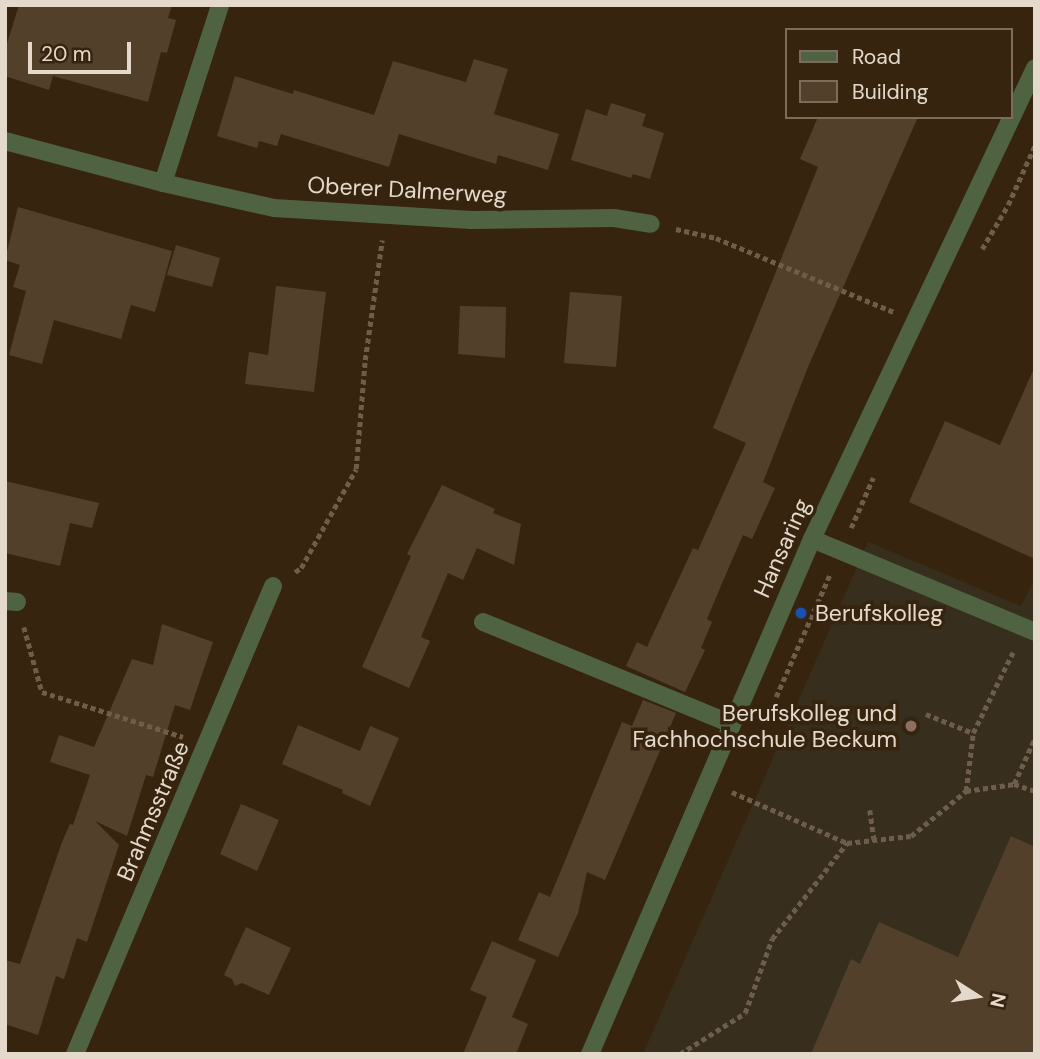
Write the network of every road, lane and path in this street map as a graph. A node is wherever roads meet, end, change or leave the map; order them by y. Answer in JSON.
{"nodes":[{"id":1,"x":220,"y":5,"type":"edge"},
{"id":2,"x":1035,"y":68,"type":"edge"},
{"id":3,"x":1012,"y":116,"type":"edge"},
{"id":4,"x":1011,"y":119,"type":"edge"},
{"id":5,"x":5,"y":141,"type":"edge"},
{"id":6,"x":1035,"y":145,"type":"edge"},
{"id":7,"x":163,"y":183,"type":"junction"},
{"id":8,"x":385,"y":215,"type":"junction"},
{"id":9,"x":651,"y":224,"type":"joint"},
{"id":10,"x":980,"y":252,"type":"dead end"},
{"id":11,"x":914,"y":320,"type":"junction"},
{"id":12,"x":874,"y":476,"type":"dead end"},
{"id":13,"x":812,"y":539,"type":"junction"},
{"id":14,"x":841,"y":551,"type":"junction"},
{"id":15,"x":274,"y":586,"type":"joint"},
{"id":16,"x":11,"y":601,"type":"edge"},
{"id":17,"x":483,"y":622,"type":"dead end"},
{"id":18,"x":1030,"y":630,"type":"edge"},
{"id":19,"x":773,"y":704,"type":"dead end"},
{"id":20,"x":926,"y":714,"type":"dead end"},
{"id":21,"x":732,"y":724,"type":"junction"},
{"id":22,"x":973,"y":733,"type":"junction"},
{"id":23,"x":1035,"y":738,"type":"edge"},
{"id":24,"x":208,"y":745,"type":"junction"},
{"id":25,"x":739,"y":780,"type":"dead end"},
{"id":26,"x":708,"y":781,"type":"junction"},
{"id":27,"x":1014,"y":784,"type":"junction"},
{"id":28,"x":966,"y":791,"type":"junction"},
{"id":29,"x":1035,"y":791,"type":"edge"},
{"id":30,"x":734,"y":793,"type":"junction"},
{"id":31,"x":728,"y":805,"type":"dead end"},
{"id":32,"x":870,"y":810,"type":"dead end"},
{"id":33,"x":874,"y":840,"type":"junction"},
{"id":34,"x":847,"y":844,"type":"junction"},
{"id":35,"x":75,"y":1054,"type":"edge"},
{"id":36,"x":590,"y":1054,"type":"edge"},
{"id":37,"x":680,"y":1054,"type":"edge"}],
"edges":[{"from":1,"to":7,"type":"street"},
{"from":2,"to":3,"type":"street","name":"Hansaring"},
{"from":4,"to":11,"type":"street","name":"Hansaring"},
{"from":5,"to":7,"type":"street","name":"Oberer Dalmerweg"},
{"from":6,"to":10,"type":"path"},
{"from":7,"to":8,"type":"street","name":"Oberer Dalmerweg"},
{"from":8,"to":9,"type":"street","name":"Oberer Dalmerweg"},
{"from":8,"to":15,"type":"path"},
{"from":9,"to":11,"type":"path"},
{"from":11,"to":13,"type":"street","name":"Hansaring"},
{"from":12,"to":14,"type":"path"},
{"from":13,"to":14,"type":"street"},
{"from":13,"to":21,"type":"street","name":"Hansaring"},
{"from":14,"to":18,"type":"street"},
{"from":14,"to":19,"type":"path"},
{"from":15,"to":24,"type":"street","name":"Brahmsstraße"},
{"from":16,"to":24,"type":"path"},
{"from":17,"to":21,"type":"street"},
{"from":18,"to":22,"type":"path"},
{"from":20,"to":22,"type":"path"},
{"from":21,"to":26,"type":"street","name":"Hansaring"},
{"from":22,"to":28,"type":"path"},
{"from":23,"to":27,"type":"path"},
{"from":24,"to":35,"type":"street","name":"Brahmsstraße"},
{"from":25,"to":30,"type":"path"},
{"from":26,"to":30,"type":"path"},
{"from":26,"to":36,"type":"street","name":"Hansaring"},
{"from":27,"to":28,"type":"path"},
{"from":27,"to":29,"type":"path"},
{"from":28,"to":33,"type":"path"},
{"from":30,"to":31,"type":"path"},
{"from":30,"to":34,"type":"path"},
{"from":32,"to":33,"type":"path"},
{"from":33,"to":34,"type":"path"},
{"from":34,"to":37,"type":"path"}]}
